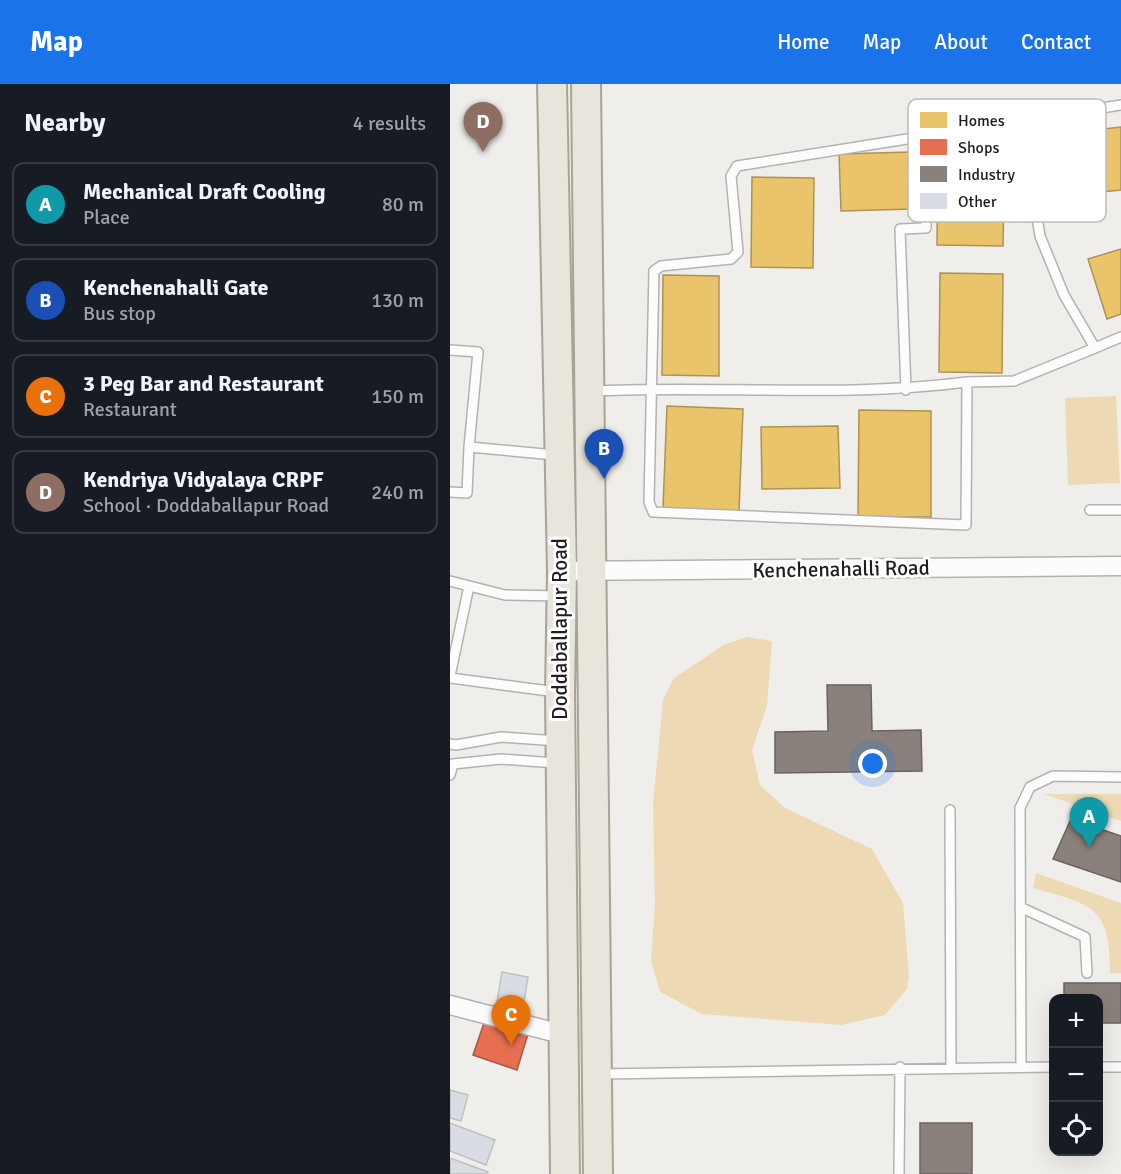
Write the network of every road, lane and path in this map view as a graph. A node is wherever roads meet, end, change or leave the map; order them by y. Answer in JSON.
{"nodes":[{"id":1,"x":552,"y":84,"type":"edge"},
{"id":2,"x":586,"y":84,"type":"edge"},
{"id":3,"x":1121,"y":105,"type":"edge"},
{"id":4,"x":1106,"y":107,"type":"edge"},
{"id":5,"x":908,"y":137,"type":"edge"},
{"id":6,"x":926,"y":222,"type":"edge"},
{"id":7,"x":1038,"y":222,"type":"edge"},
{"id":8,"x":1121,"y":337,"type":"edge"},
{"id":9,"x":1095,"y":348,"type":"junction"},
{"id":10,"x":450,"y":350,"type":"edge"},
{"id":11,"x":967,"y":382,"type":"junction"},
{"id":12,"x":654,"y":389,"type":"junction"},
{"id":13,"x":906,"y":390,"type":"junction"},
{"id":14,"x":588,"y":392,"type":"junction"},
{"id":15,"x":469,"y":447,"type":"junction"},
{"id":16,"x":558,"y":455,"type":"junction"},
{"id":17,"x":450,"y":492,"type":"edge"},
{"id":18,"x":1090,"y":510,"type":"dead end"},
{"id":19,"x":1121,"y":510,"type":"edge"},
{"id":20,"x":1121,"y":566,"type":"edge"},
{"id":21,"x":592,"y":572,"type":"junction"},
{"id":22,"x":450,"y":581,"type":"edge"},
{"id":23,"x":562,"y":584,"type":"junction"},
{"id":24,"x":469,"y":586,"type":"junction"},
{"id":25,"x":450,"y":677,"type":"edge"},
{"id":26,"x":560,"y":692,"type":"junction"},
{"id":27,"x":453,"y":744,"type":"edge"},
{"id":28,"x":561,"y":752,"type":"junction"},
{"id":29,"x":453,"y":764,"type":"junction"},
{"id":30,"x":450,"y":775,"type":"edge"},
{"id":31,"x":1121,"y":777,"type":"edge"},
{"id":32,"x":950,"y":810,"type":"dead end"},
{"id":33,"x":1020,"y":907,"type":"junction"},
{"id":34,"x":1087,"y":973,"type":"dead end"},
{"id":35,"x":450,"y":1005,"type":"edge"},
{"id":36,"x":565,"y":1035,"type":"junction"},
{"id":37,"x":900,"y":1067,"type":"junction"},
{"id":38,"x":951,"y":1067,"type":"junction"},
{"id":39,"x":1021,"y":1067,"type":"junction"},
{"id":40,"x":1049,"y":1067,"type":"edge"},
{"id":41,"x":1103,"y":1067,"type":"edge"},
{"id":42,"x":1121,"y":1067,"type":"edge"},
{"id":43,"x":598,"y":1074,"type":"junction"},
{"id":44,"x":565,"y":1174,"type":"edge"},
{"id":45,"x":598,"y":1174,"type":"edge"},
{"id":46,"x":899,"y":1174,"type":"edge"}],
"edges":[{"from":1,"to":16,"type":"main road","name":"Doddaballapur Road"},
{"from":2,"to":14,"type":"main road","name":"Doddaballapur Road"},
{"from":3,"to":4,"type":"lane"},
{"from":5,"to":12,"type":"lane"},
{"from":6,"to":13,"type":"lane"},
{"from":7,"to":9,"type":"lane"},
{"from":8,"to":9,"type":"lane"},
{"from":9,"to":11,"type":"lane"},
{"from":10,"to":15,"type":"lane"},
{"from":11,"to":12,"type":"lane"},
{"from":11,"to":13,"type":"lane"},
{"from":12,"to":13,"type":"lane"},
{"from":12,"to":14,"type":"lane"},
{"from":14,"to":21,"type":"main road","name":"Doddaballapur Road"},
{"from":15,"to":16,"type":"lane"},
{"from":15,"to":17,"type":"lane"},
{"from":16,"to":23,"type":"main road","name":"Doddaballapur Road"},
{"from":18,"to":19,"type":"lane"},
{"from":20,"to":21,"type":"street","name":"Kenchenahalli Road"},
{"from":21,"to":23,"type":"street","name":"Kenchenahalli Road"},
{"from":21,"to":43,"type":"main road","name":"Doddaballapur Road"},
{"from":22,"to":24,"type":"lane"},
{"from":23,"to":24,"type":"lane"},
{"from":23,"to":26,"type":"main road","name":"Doddaballapur Road"},
{"from":24,"to":25,"type":"lane"},
{"from":25,"to":26,"type":"lane"},
{"from":26,"to":28,"type":"main road","name":"Doddaballapur Road"},
{"from":27,"to":28,"type":"lane"},
{"from":27,"to":29,"type":"lane"},
{"from":28,"to":29,"type":"lane"},
{"from":28,"to":36,"type":"main road","name":"Doddaballapur Road"},
{"from":29,"to":30,"type":"lane"},
{"from":31,"to":33,"type":"lane"},
{"from":32,"to":38,"type":"lane"},
{"from":33,"to":34,"type":"lane"},
{"from":33,"to":39,"type":"lane"},
{"from":35,"to":36,"type":"street"},
{"from":36,"to":44,"type":"main road","name":"Doddaballapur Road"},
{"from":37,"to":38,"type":"lane"},
{"from":37,"to":43,"type":"lane"},
{"from":37,"to":46,"type":"lane"},
{"from":38,"to":39,"type":"lane"},
{"from":39,"to":40,"type":"lane"},
{"from":41,"to":42,"type":"lane"},
{"from":43,"to":45,"type":"main road","name":"Doddaballapur Road"}]}
